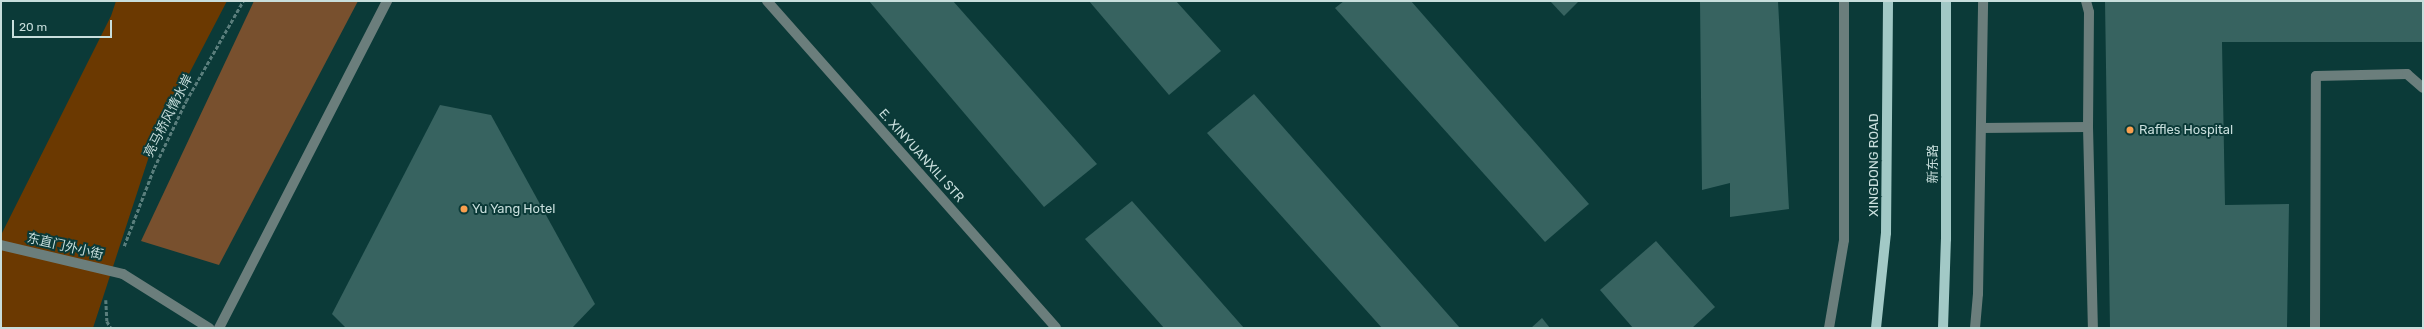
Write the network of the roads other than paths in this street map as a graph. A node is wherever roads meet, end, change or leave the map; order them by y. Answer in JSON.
{"nodes":[{"id":1,"x":387,"y":1,"type":"edge"},
{"id":2,"x":767,"y":1,"type":"edge"},
{"id":3,"x":1844,"y":1,"type":"edge"},
{"id":4,"x":1888,"y":1,"type":"edge"},
{"id":5,"x":1946,"y":1,"type":"edge"},
{"id":6,"x":1983,"y":1,"type":"edge"},
{"id":7,"x":2086,"y":1,"type":"edge"},
{"id":8,"x":2423,"y":88,"type":"edge"},
{"id":9,"x":2088,"y":127,"type":"junction"},
{"id":10,"x":1981,"y":128,"type":"junction"},
{"id":11,"x":1,"y":245,"type":"edge"},
{"id":12,"x":209,"y":328,"type":"edge"},
{"id":13,"x":219,"y":328,"type":"edge"},
{"id":14,"x":1056,"y":328,"type":"edge"},
{"id":15,"x":1830,"y":328,"type":"edge"},
{"id":16,"x":1876,"y":328,"type":"edge"},
{"id":17,"x":1943,"y":328,"type":"edge"},
{"id":18,"x":1975,"y":328,"type":"edge"},
{"id":19,"x":2093,"y":328,"type":"edge"},
{"id":20,"x":2315,"y":328,"type":"edge"}],
"edges":[{"from":1,"to":13,"type":"street"},
{"from":2,"to":14,"type":"street","name":"E. XINYUANXILI STR"},
{"from":3,"to":15,"type":"street"},
{"from":4,"to":16,"type":"main road","name":"XINGDONG ROAD"},
{"from":5,"to":17,"type":"main road","name":"新东路"},
{"from":6,"to":10,"type":"street"},
{"from":7,"to":9,"type":"street"},
{"from":8,"to":20,"type":"street"},
{"from":9,"to":10,"type":"street"},
{"from":9,"to":19,"type":"street"},
{"from":10,"to":18,"type":"street"},
{"from":11,"to":12,"type":"street","name":"东直门外小街","bridge":true}]}
